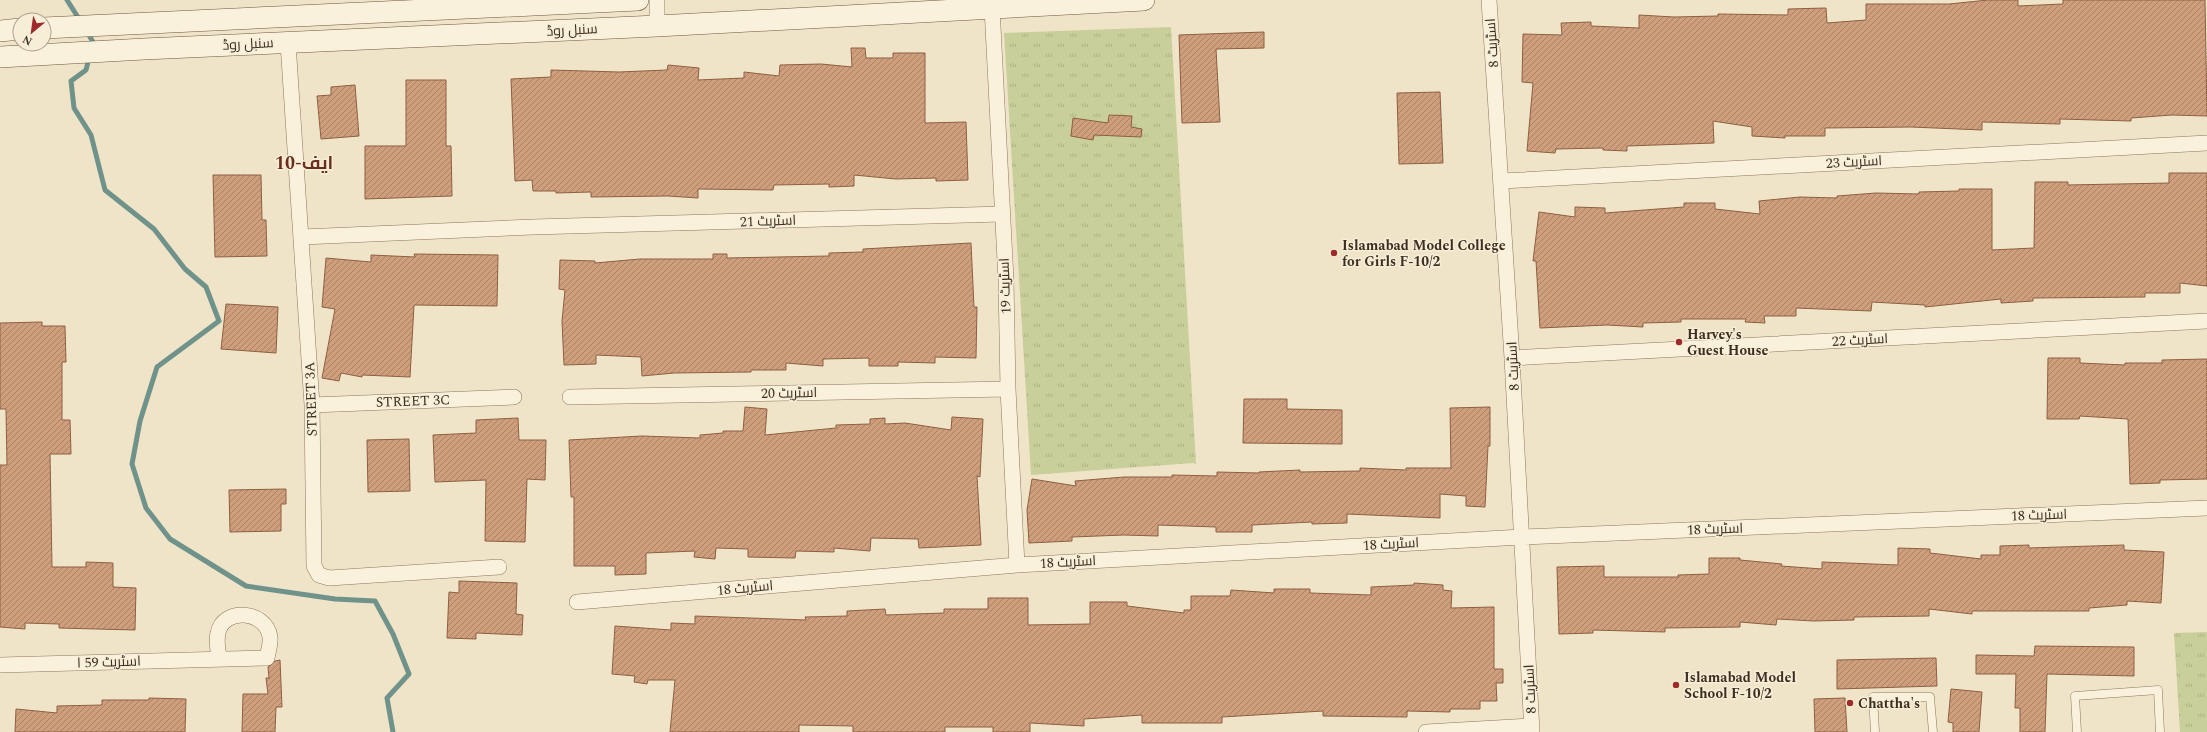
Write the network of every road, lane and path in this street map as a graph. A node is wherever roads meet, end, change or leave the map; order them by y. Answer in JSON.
{"nodes":[{"id":1,"x":638,"y":0,"type":"edge"},
{"id":2,"x":657,"y":0,"type":"edge"},
{"id":3,"x":1144,"y":0,"type":"edge"},
{"id":4,"x":1489,"y":0,"type":"edge"},
{"id":5,"x":1086,"y":1,"type":"edge"},
{"id":6,"x":992,"y":7,"type":"junction"},
{"id":7,"x":657,"y":26,"type":"junction"},
{"id":8,"x":52,"y":28,"type":"edge"},
{"id":9,"x":0,"y":30,"type":"edge"},
{"id":10,"x":12,"y":30,"type":"edge"},
{"id":11,"x":288,"y":42,"type":"junction"},
{"id":12,"x":0,"y":57,"type":"edge"},
{"id":13,"x":2207,"y":143,"type":"edge"},
{"id":14,"x":1502,"y":181,"type":"junction"},
{"id":15,"x":1002,"y":214,"type":"junction"},
{"id":16,"x":302,"y":237,"type":"junction"},
{"id":17,"x":2207,"y":321,"type":"edge"},
{"id":18,"x":1512,"y":358,"type":"junction"},
{"id":19,"x":1008,"y":389,"type":"junction"},
{"id":20,"x":514,"y":397,"type":"dead end"},
{"id":21,"x":570,"y":397,"type":"dead end"},
{"id":22,"x":312,"y":405,"type":"junction"},
{"id":23,"x":2207,"y":508,"type":"edge"},
{"id":24,"x":1522,"y":537,"type":"junction"},
{"id":25,"x":1017,"y":565,"type":"junction"},
{"id":26,"x":499,"y":567,"type":"dead end"},
{"id":27,"x":577,"y":602,"type":"dead end"},
{"id":28,"x":219,"y":658,"type":"dead end"},
{"id":29,"x":0,"y":665,"type":"edge"},
{"id":30,"x":1532,"y":729,"type":"edge"},
{"id":31,"x":1426,"y":732,"type":"edge"},
{"id":32,"x":1875,"y":732,"type":"edge"},
{"id":33,"x":1934,"y":732,"type":"edge"},
{"id":34,"x":2077,"y":732,"type":"edge"},
{"id":35,"x":2160,"y":732,"type":"edge"}],
"edges":[{"from":1,"to":8,"type":"street","name":"سنبل روڈ"},
{"from":2,"to":7,"type":"street"},
{"from":3,"to":5,"type":"street","name":"سنبل روڈ"},
{"from":4,"to":14,"type":"street","name":"اسٹریٹ 8"},
{"from":5,"to":6,"type":"street","name":"سنبل روڈ"},
{"from":6,"to":7,"type":"street","name":"سنبل روڈ"},
{"from":6,"to":15,"type":"street","name":"اسٹریٹ 19"},
{"from":7,"to":11,"type":"street","name":"سنبل روڈ"},
{"from":9,"to":10,"type":"street"},
{"from":11,"to":12,"type":"street","name":"سنبل روڈ"},
{"from":11,"to":16,"type":"street","name":"STREET 3A"},
{"from":13,"to":14,"type":"street","name":"اسٹریٹ 23"},
{"from":14,"to":18,"type":"street","name":"اسٹریٹ 8"},
{"from":15,"to":16,"type":"street","name":"اسٹریٹ 21"},
{"from":15,"to":19,"type":"street","name":"اسٹریٹ 19"},
{"from":16,"to":22,"type":"street","name":"STREET 3A"},
{"from":17,"to":18,"type":"street","name":"اسٹریٹ 22"},
{"from":18,"to":24,"type":"street","name":"اسٹریٹ 8"},
{"from":19,"to":21,"type":"street","name":"اسٹریٹ 20"},
{"from":19,"to":25,"type":"street","name":"اسٹریٹ 19"},
{"from":20,"to":22,"type":"street","name":"STREET 3C"},
{"from":22,"to":26,"type":"street","name":"STREET 3A"},
{"from":23,"to":24,"type":"street","name":"اسٹریٹ 18"},
{"from":24,"to":25,"type":"street","name":"اسٹریٹ 18"},
{"from":24,"to":30,"type":"street","name":"اسٹریٹ 8"},
{"from":25,"to":27,"type":"street","name":"اسٹریٹ 18"},
{"from":28,"to":29,"type":"street","name":"اسٹریٹ 59 ا"},
{"from":30,"to":31,"type":"street"},
{"from":32,"to":33,"type":"lane"},
{"from":34,"to":35,"type":"lane"}]}
